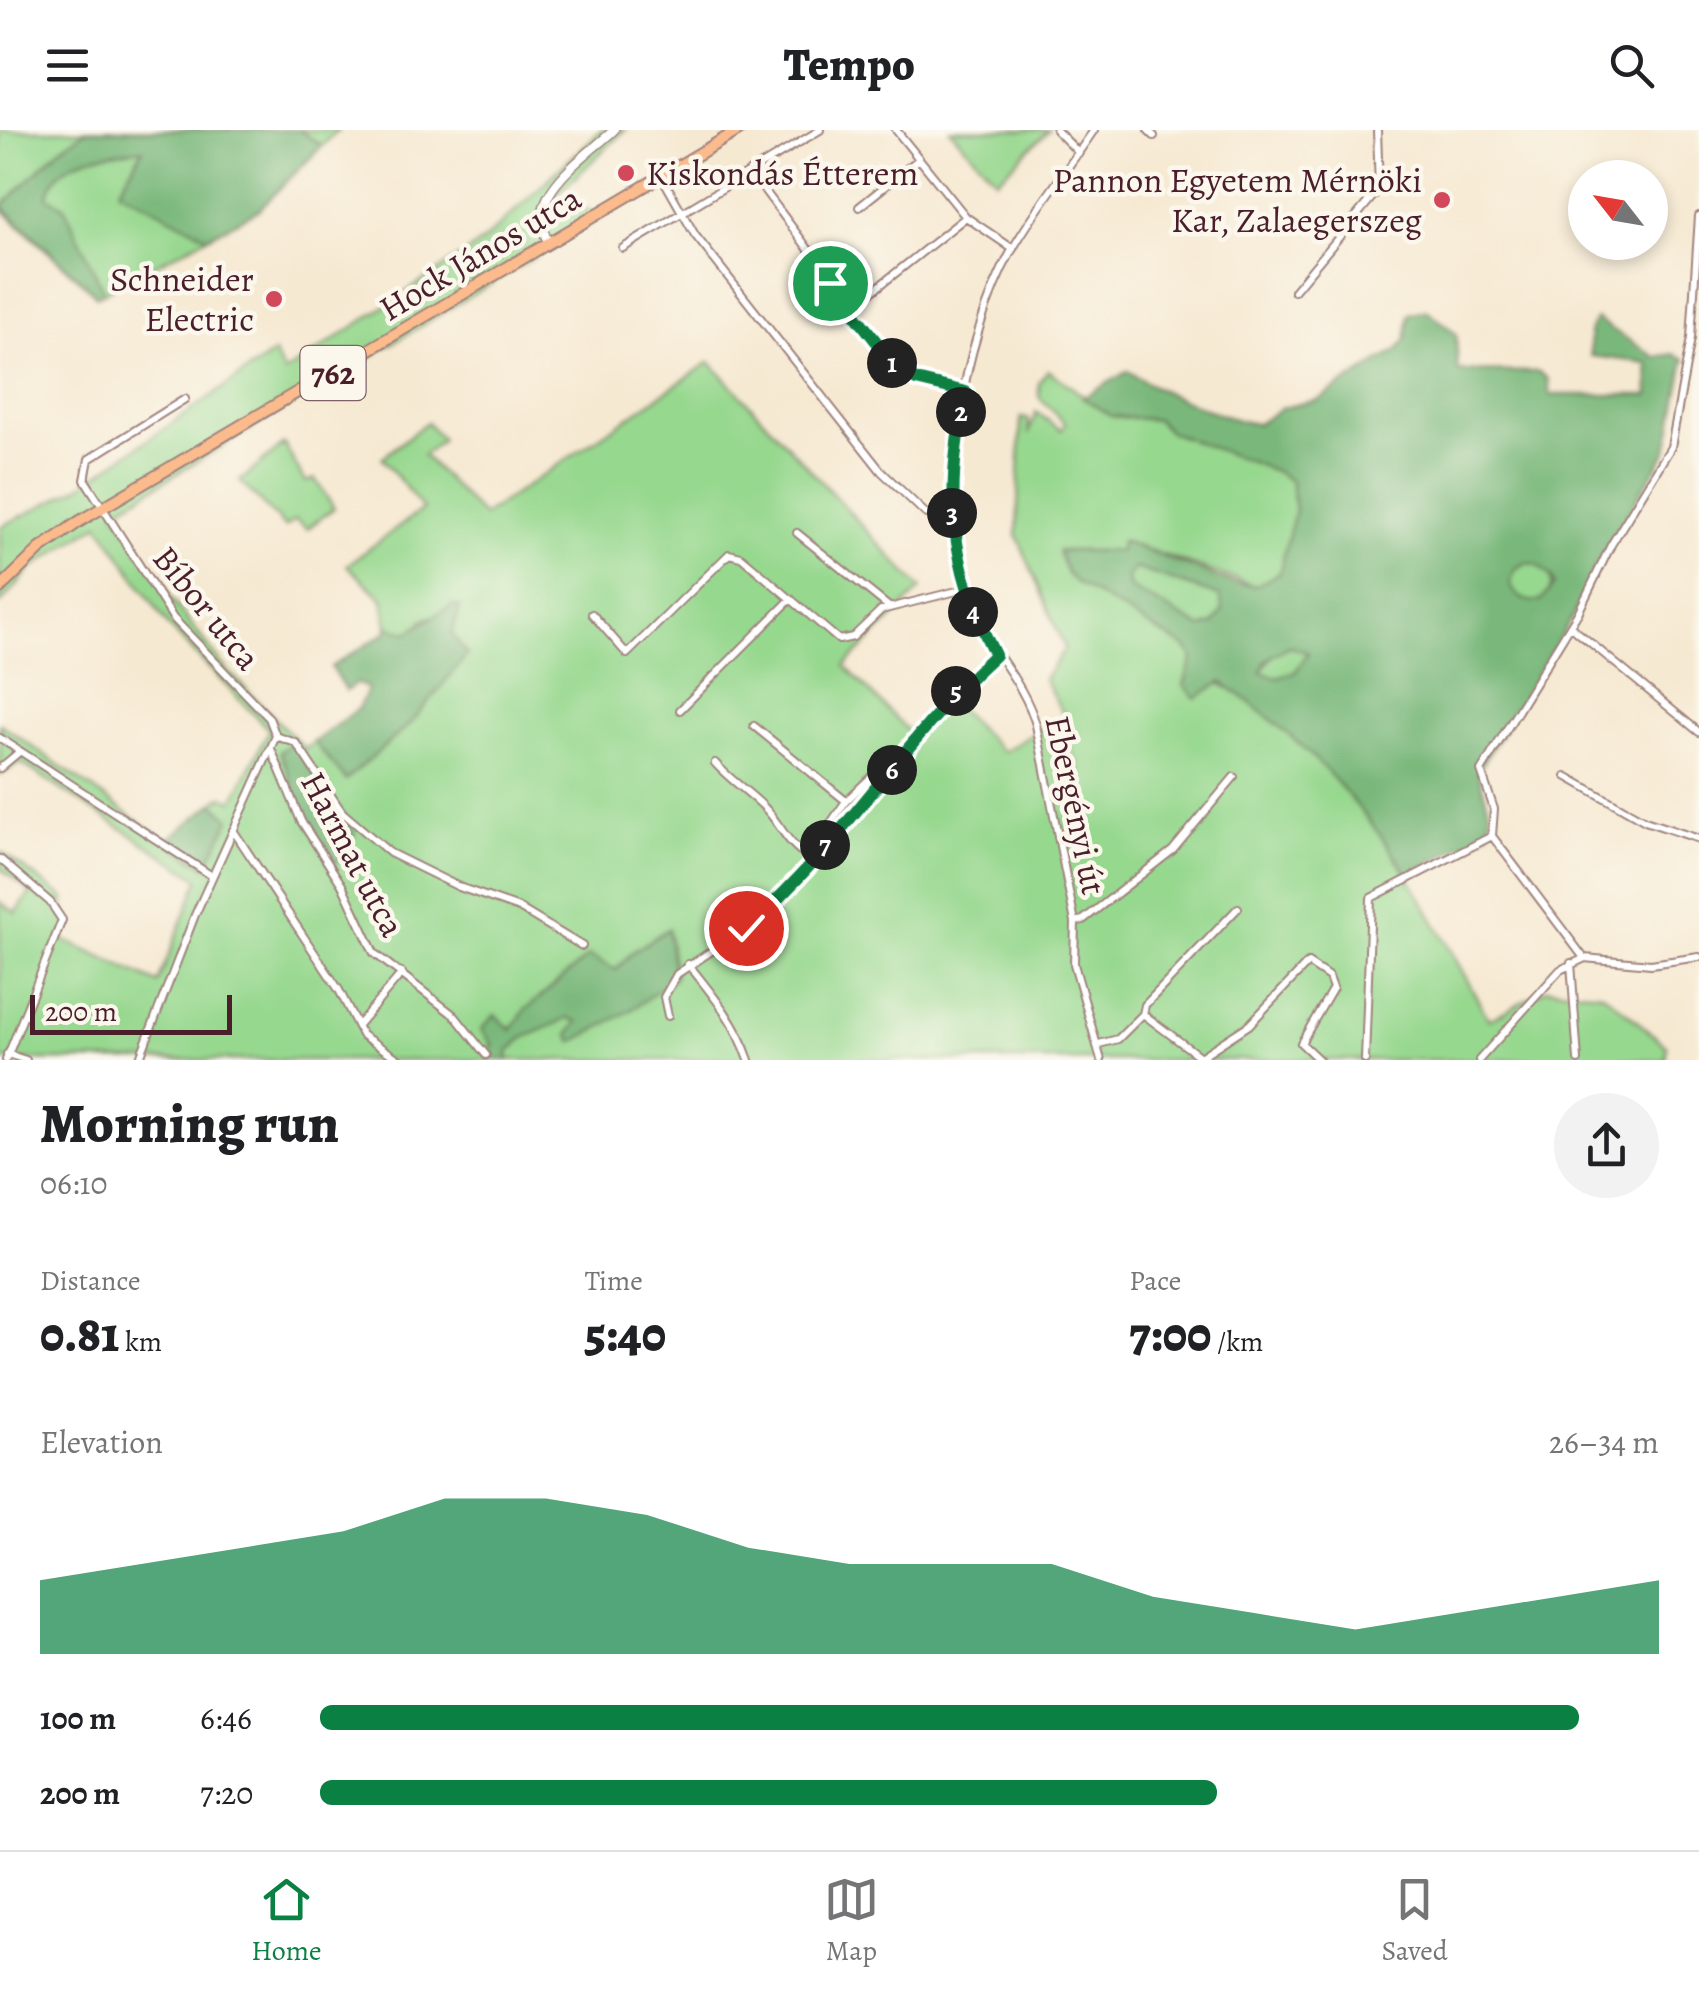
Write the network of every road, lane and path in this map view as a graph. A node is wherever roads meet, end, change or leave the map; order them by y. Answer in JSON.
{"nodes":[{"id":1,"x":614,"y":130,"type":"edge"},
{"id":2,"x":712,"y":130,"type":"edge"},
{"id":3,"x":739,"y":130,"type":"edge"},
{"id":4,"x":820,"y":130,"type":"edge"},
{"id":5,"x":896,"y":130,"type":"edge"},
{"id":6,"x":1056,"y":130,"type":"edge"},
{"id":7,"x":1094,"y":130,"type":"edge"},
{"id":8,"x":1377,"y":130,"type":"edge"},
{"id":9,"x":718,"y":142,"type":"junction"},
{"id":10,"x":1079,"y":153,"type":"junction"},
{"id":11,"x":919,"y":159,"type":"junction"},
{"id":12,"x":750,"y":171,"type":"junction"},
{"id":13,"x":662,"y":176,"type":"junction"},
{"id":14,"x":859,"y":207,"type":"dead end"},
{"id":15,"x":681,"y":212,"type":"junction"},
{"id":16,"x":1699,"y":216,"type":"edge"},
{"id":17,"x":966,"y":217,"type":"junction"},
{"id":18,"x":550,"y":244,"type":"junction"},
{"id":19,"x":623,"y":248,"type":"dead end"},
{"id":20,"x":1013,"y":249,"type":"junction"},
{"id":21,"x":1294,"y":290,"type":"dead end"},
{"id":22,"x":873,"y":291,"type":"dead end"},
{"id":23,"x":966,"y":392,"type":"junction"},
{"id":24,"x":186,"y":399,"type":"dead end"},
{"id":25,"x":102,"y":508,"type":"junction"},
{"id":26,"x":954,"y":524,"type":"junction"},
{"id":27,"x":797,"y":532,"type":"dead end"},
{"id":28,"x":0,"y":588,"type":"edge"},
{"id":29,"x":965,"y":589,"type":"junction"},
{"id":30,"x":791,"y":599,"type":"junction"},
{"id":31,"x":889,"y":607,"type":"junction"},
{"id":32,"x":592,"y":614,"type":"dead end"},
{"id":33,"x":1570,"y":626,"type":"junction"},
{"id":34,"x":995,"y":655,"type":"junction"},
{"id":35,"x":680,"y":710,"type":"dead end"},
{"id":36,"x":936,"y":716,"type":"junction"},
{"id":37,"x":754,"y":726,"type":"dead end"},
{"id":38,"x":1699,"y":732,"type":"edge"},
{"id":39,"x":276,"y":736,"type":"junction"},
{"id":40,"x":0,"y":738,"type":"edge"},
{"id":41,"x":271,"y":749,"type":"junction"},
{"id":42,"x":18,"y":753,"type":"junction"},
{"id":43,"x":715,"y":763,"type":"dead end"},
{"id":44,"x":0,"y":768,"type":"edge"},
{"id":45,"x":1566,"y":776,"type":"dead end"},
{"id":46,"x":1234,"y":777,"type":"dead end"},
{"id":47,"x":846,"y":801,"type":"junction"},
{"id":48,"x":233,"y":830,"type":"junction"},
{"id":49,"x":1492,"y":836,"type":"junction"},
{"id":50,"x":1699,"y":839,"type":"edge"},
{"id":51,"x":0,"y":859,"type":"edge"},
{"id":52,"x":212,"y":876,"type":"junction"},
{"id":53,"x":1238,"y":908,"type":"dead end"},
{"id":54,"x":1075,"y":922,"type":"junction"},
{"id":55,"x":582,"y":946,"type":"dead end"},
{"id":56,"x":1699,"y":957,"type":"edge"},
{"id":57,"x":1584,"y":958,"type":"junction"},
{"id":58,"x":1571,"y":963,"type":"junction"},
{"id":59,"x":688,"y":964,"type":"junction"},
{"id":60,"x":402,"y":973,"type":"junction"},
{"id":61,"x":1143,"y":1014,"type":"junction"},
{"id":62,"x":668,"y":1016,"type":"dead end"},
{"id":63,"x":358,"y":1025,"type":"junction"},
{"id":64,"x":1098,"y":1044,"type":"junction"},
{"id":65,"x":486,"y":1056,"type":"dead end"},
{"id":66,"x":7,"y":1057,"type":"edge"},
{"id":67,"x":1202,"y":1058,"type":"edge"},
{"id":68,"x":26,"y":1060,"type":"edge"},
{"id":69,"x":139,"y":1060,"type":"edge"},
{"id":70,"x":400,"y":1060,"type":"edge"},
{"id":71,"x":749,"y":1060,"type":"edge"},
{"id":72,"x":1101,"y":1060,"type":"edge"},
{"id":73,"x":1319,"y":1060,"type":"edge"},
{"id":74,"x":1366,"y":1060,"type":"edge"},
{"id":75,"x":1479,"y":1060,"type":"edge"},
{"id":76,"x":1578,"y":1060,"type":"edge"}],
"edges":[{"from":1,"to":18,"type":"street"},
{"from":2,"to":9,"type":"street"},
{"from":3,"to":9,"type":"main road","name":"Hock János utca","number":"762"},
{"from":4,"to":12,"type":"street"},
{"from":5,"to":11,"type":"street"},
{"from":6,"to":10,"type":"street"},
{"from":7,"to":10,"type":"street","name":"Ebergényi út"},
{"from":8,"to":21,"type":"street"},
{"from":9,"to":13,"type":"main road","name":"Hock János utca","number":"762"},
{"from":10,"to":20,"type":"street","name":"Ebergényi út"},
{"from":11,"to":14,"type":"street"},
{"from":11,"to":17,"type":"street"},
{"from":12,"to":15,"type":"street"},
{"from":12,"to":23,"type":"street"},
{"from":13,"to":15,"type":"street"},
{"from":13,"to":18,"type":"main road","name":"Hock János utca","number":"762"},
{"from":15,"to":19,"type":"street"},
{"from":15,"to":26,"type":"street"},
{"from":16,"to":33,"type":"street"},
{"from":17,"to":20,"type":"street"},
{"from":17,"to":22,"type":"street"},
{"from":18,"to":25,"type":"main road","name":"Hock János utca","number":"762"},
{"from":20,"to":23,"type":"street","name":"Ebergényi út"},
{"from":23,"to":26,"type":"street","name":"Ebergényi út"},
{"from":24,"to":25,"type":"street","name":"Bíbor utca"},
{"from":25,"to":28,"type":"main road","name":"Hock János utca","number":"762"},
{"from":25,"to":39,"type":"street","name":"Bíbor utca"},
{"from":26,"to":29,"type":"street","name":"Ebergényi út"},
{"from":27,"to":31,"type":"street"},
{"from":29,"to":31,"type":"street"},
{"from":29,"to":34,"type":"street","name":"Ebergényi út"},
{"from":30,"to":31,"type":"street"},
{"from":30,"to":32,"type":"street"},
{"from":30,"to":35,"type":"street"},
{"from":33,"to":38,"type":"street"},
{"from":33,"to":49,"type":"street"},
{"from":34,"to":36,"type":"street"},
{"from":34,"to":54,"type":"street","name":"Ebergényi út"},
{"from":36,"to":47,"type":"street"},
{"from":36,"to":59,"type":"street"},
{"from":37,"to":47,"type":"street"},
{"from":39,"to":41,"type":"street"},
{"from":39,"to":55,"type":"street","name":"Bíbor utca"},
{"from":40,"to":42,"type":"street"},
{"from":41,"to":48,"type":"street"},
{"from":41,"to":60,"type":"street","name":"Harmat utca"},
{"from":42,"to":44,"type":"street"},
{"from":42,"to":52,"type":"street"},
{"from":43,"to":47,"type":"street"},
{"from":45,"to":50,"type":"street"},
{"from":46,"to":54,"type":"street"},
{"from":48,"to":52,"type":"street"},
{"from":48,"to":63,"type":"street"},
{"from":49,"to":57,"type":"street"},
{"from":49,"to":74,"type":"street"},
{"from":51,"to":66,"type":"street"},
{"from":52,"to":69,"type":"street"},
{"from":53,"to":61,"type":"street"},
{"from":54,"to":64,"type":"street","name":"Ebergényi út"},
{"from":56,"to":57,"type":"street"},
{"from":57,"to":58,"type":"street"},
{"from":58,"to":75,"type":"street"},
{"from":58,"to":76,"type":"street"},
{"from":59,"to":62,"type":"street"},
{"from":59,"to":71,"type":"street"},
{"from":60,"to":63,"type":"street"},
{"from":60,"to":65,"type":"street","name":"Harmat utca"},
{"from":61,"to":64,"type":"street"},
{"from":61,"to":67,"type":"street"},
{"from":63,"to":70,"type":"street"},
{"from":64,"to":72,"type":"street","name":"Ebergényi út"},
{"from":66,"to":68,"type":"street"},
{"from":67,"to":73,"type":"street"}]}
